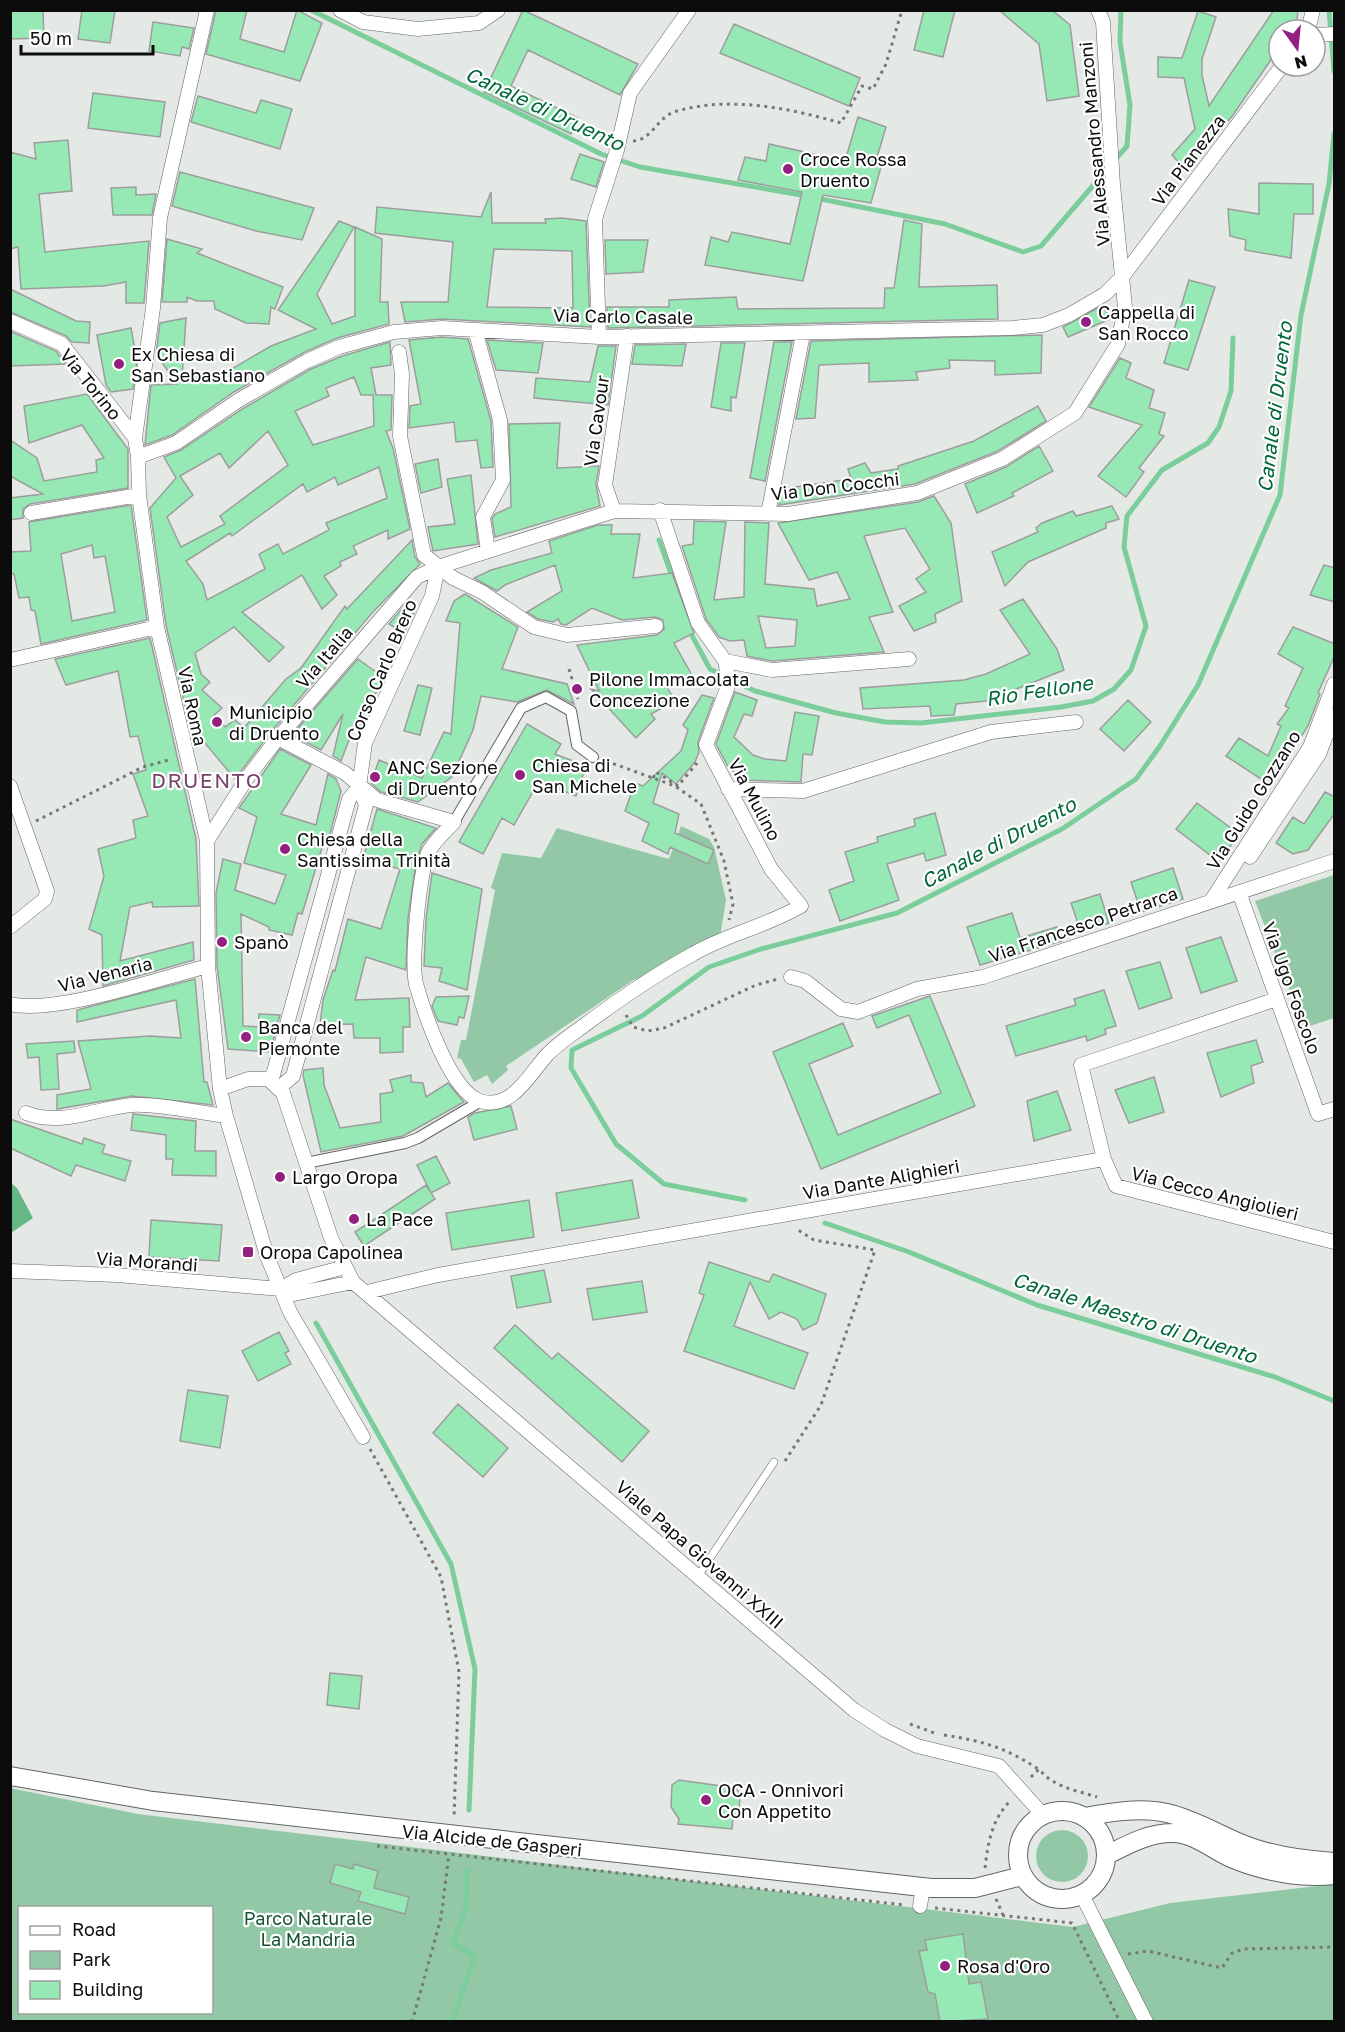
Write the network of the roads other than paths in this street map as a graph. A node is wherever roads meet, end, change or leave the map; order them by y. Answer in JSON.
{"nodes":[{"id":1,"x":207,"y":10,"type":"edge"},
{"id":2,"x":340,"y":10,"type":"edge"},
{"id":3,"x":498,"y":10,"type":"edge"},
{"id":4,"x":689,"y":10,"type":"edge"},
{"id":5,"x":1098,"y":10,"type":"edge"},
{"id":6,"x":1273,"y":78,"type":"edge"},
{"id":7,"x":1123,"y":276,"type":"junction"},
{"id":8,"x":10,"y":321,"type":"edge"},
{"id":9,"x":475,"y":330,"type":"junction"},
{"id":10,"x":803,"y":334,"type":"junction"},
{"id":11,"x":627,"y":336,"type":"junction"},
{"id":12,"x":598,"y":337,"type":"junction"},
{"id":13,"x":399,"y":352,"type":"dead end"},
{"id":14,"x":135,"y":438,"type":"junction"},
{"id":15,"x":138,"y":457,"type":"junction"},
{"id":16,"x":139,"y":495,"type":"junction"},
{"id":17,"x":660,"y":510,"type":"junction"},
{"id":18,"x":614,"y":511,"type":"junction"},
{"id":19,"x":32,"y":513,"type":"dead end"},
{"id":20,"x":768,"y":514,"type":"junction"},
{"id":21,"x":488,"y":551,"type":"junction"},
{"id":22,"x":438,"y":567,"type":"junction"},
{"id":23,"x":656,"y":626,"type":"dead end"},
{"id":24,"x":157,"y":627,"type":"junction"},
{"id":25,"x":10,"y":660,"type":"edge"},
{"id":26,"x":909,"y":660,"type":"dead end"},
{"id":27,"x":726,"y":666,"type":"junction"},
{"id":28,"x":1335,"y":684,"type":"edge"},
{"id":29,"x":1335,"y":715,"type":"edge"},
{"id":30,"x":1076,"y":722,"type":"dead end"},
{"id":31,"x":278,"y":738,"type":"junction"},
{"id":32,"x":593,"y":757,"type":"road end"},
{"id":33,"x":10,"y":786,"type":"edge"},
{"id":34,"x":359,"y":787,"type":"junction"},
{"id":35,"x":728,"y":789,"type":"junction"},
{"id":36,"x":454,"y":822,"type":"junction"},
{"id":37,"x":207,"y":841,"type":"junction"},
{"id":38,"x":1335,"y":861,"type":"edge"},
{"id":39,"x":1239,"y":892,"type":"junction"},
{"id":40,"x":1217,"y":899,"type":"junction"},
{"id":41,"x":10,"y":927,"type":"edge"},
{"id":42,"x":208,"y":966,"type":"junction"},
{"id":43,"x":791,"y":977,"type":"road end"},
{"id":44,"x":1277,"y":999,"type":"junction"},
{"id":45,"x":10,"y":1004,"type":"edge"},
{"id":46,"x":273,"y":1084,"type":"junction"},
{"id":47,"x":220,"y":1089,"type":"junction"},
{"id":48,"x":481,"y":1101,"type":"junction"},
{"id":49,"x":1335,"y":1109,"type":"edge"},
{"id":50,"x":26,"y":1113,"type":"dead end"},
{"id":51,"x":226,"y":1116,"type":"junction"},
{"id":52,"x":1104,"y":1159,"type":"junction"},
{"id":53,"x":306,"y":1163,"type":"junction"},
{"id":54,"x":1335,"y":1242,"type":"edge"},
{"id":55,"x":345,"y":1267,"type":"junction"},
{"id":56,"x":10,"y":1271,"type":"edge"},
{"id":57,"x":353,"y":1282,"type":"junction"},
{"id":58,"x":281,"y":1289,"type":"junction"},
{"id":59,"x":367,"y":1292,"type":"junction"},
{"id":60,"x":363,"y":1437,"type":"road end"},
{"id":61,"x":774,"y":1462,"type":"dead end"},
{"id":62,"x":698,"y":1576,"type":"junction"},
{"id":63,"x":10,"y":1776,"type":"edge"},
{"id":64,"x":1043,"y":1815,"type":"junction"},
{"id":65,"x":1085,"y":1817,"type":"junction"},
{"id":66,"x":1107,"y":1855,"type":"junction"},
{"id":67,"x":1335,"y":1862,"type":"edge"},
{"id":68,"x":1335,"y":1875,"type":"edge"},
{"id":69,"x":1022,"y":1876,"type":"junction"},
{"id":70,"x":923,"y":1887,"type":"junction"},
{"id":71,"x":1082,"y":1895,"type":"junction"},
{"id":72,"x":920,"y":1906,"type":"road end"},
{"id":73,"x":1146,"y":2022,"type":"edge"}],
"edges":[{"from":1,"to":14,"type":"street"},
{"from":2,"to":3,"type":"street"},
{"from":4,"to":12,"type":"street"},
{"from":5,"to":7,"type":"street","name":"Via Alessandro Manzoni"},
{"from":6,"to":7,"type":"street","name":"Via Pianezza"},
{"from":7,"to":10,"type":"street","name":"Via Carlo Casale"},
{"from":7,"to":20,"type":"street","name":"Via Don Cocchi"},
{"from":8,"to":14,"type":"street","name":"Via Torino"},
{"from":9,"to":12,"type":"street","name":"Via Carlo Casale"},
{"from":9,"to":15,"type":"street","name":"Via Carlo Casale"},
{"from":9,"to":21,"type":"street"},
{"from":10,"to":11,"type":"street","name":"Via Carlo Casale"},
{"from":10,"to":20,"type":"street"},
{"from":11,"to":12,"type":"street","name":"Via Carlo Casale"},
{"from":11,"to":18,"type":"street","name":"Via Cavour"},
{"from":13,"to":22,"type":"street"},
{"from":14,"to":15,"type":"street","name":"Via Roma"},
{"from":15,"to":16,"type":"street","name":"Via Roma"},
{"from":16,"to":19,"type":"street"},
{"from":16,"to":24,"type":"street","name":"Via Roma"},
{"from":17,"to":18,"type":"street","name":"Via Don Cocchi"},
{"from":17,"to":20,"type":"street","name":"Via Don Cocchi"},
{"from":17,"to":27,"type":"street"},
{"from":18,"to":21,"type":"street","name":"Via Don Cocchi"},
{"from":21,"to":22,"type":"street","name":"Via Don Cocchi"},
{"from":22,"to":23,"type":"street"},
{"from":22,"to":31,"type":"street","name":"Via Italia"},
{"from":22,"to":34,"type":"street","name":"Corso Carlo Brero"},
{"from":24,"to":25,"type":"street"},
{"from":24,"to":37,"type":"street","name":"Via Roma"},
{"from":26,"to":27,"type":"street"},
{"from":27,"to":35,"type":"street","name":"Via Mulino"},
{"from":28,"to":40,"type":"street","name":"Via Guido Gozzano"},
{"from":29,"to":40,"type":"street","name":"Via Guido Gozzano"},
{"from":30,"to":35,"type":"street"},
{"from":31,"to":34,"type":"street"},
{"from":31,"to":37,"type":"street","name":"Via Italia"},
{"from":32,"to":36,"type":"street"},
{"from":33,"to":41,"type":"street"},
{"from":34,"to":36,"type":"street"},
{"from":34,"to":46,"type":"street","name":"Corso Carlo Brero"},
{"from":34,"to":46,"type":"street","name":"Corso Carlo Brero"},
{"from":35,"to":48,"type":"street","name":"Via Mulino"},
{"from":36,"to":48,"type":"street"},
{"from":37,"to":42,"type":"street","name":"Via Roma"},
{"from":38,"to":39,"type":"street","name":"Via Francesco Petrarca"},
{"from":39,"to":40,"type":"street","name":"Via Francesco Petrarca"},
{"from":39,"to":44,"type":"street","name":"Via Ugo Foscolo"},
{"from":40,"to":43,"type":"street","name":"Via Francesco Petrarca"},
{"from":42,"to":45,"type":"street","name":"Via Venaria"},
{"from":42,"to":47,"type":"street","name":"Via Roma"},
{"from":44,"to":49,"type":"street","name":"Via Ugo Foscolo"},
{"from":44,"to":52,"type":"street"},
{"from":46,"to":47,"type":"street"},
{"from":46,"to":53,"type":"street"},
{"from":47,"to":51,"type":"street"},
{"from":48,"to":53,"type":"street"},
{"from":50,"to":51,"type":"street"},
{"from":51,"to":58,"type":"street"},
{"from":52,"to":54,"type":"street","name":"Via Cecco Angiolieri"},
{"from":52,"to":59,"type":"street","name":"Via Dante Alighieri"},
{"from":53,"to":55,"type":"street"},
{"from":55,"to":57,"type":"street"},
{"from":55,"to":58,"type":"street"},
{"from":56,"to":58,"type":"street","name":"Via Morandi"},
{"from":57,"to":58,"type":"street"},
{"from":57,"to":59,"type":"street","name":"Viale Papa Giovanni XXIII"},
{"from":58,"to":60,"type":"street"},
{"from":59,"to":62,"type":"street","name":"Viale Papa Giovanni XXIII"},
{"from":61,"to":62,"type":"lane"},
{"from":62,"to":64,"type":"street","name":"Viale Papa Giovanni XXIII"},
{"from":63,"to":70,"type":"street","name":"Via Alcide de Gasperi"},
{"from":64,"to":65,"type":"street"},
{"from":64,"to":69,"type":"street"},
{"from":65,"to":66,"type":"street"},
{"from":65,"to":67,"type":"street"},
{"from":66,"to":68,"type":"street"},
{"from":66,"to":71,"type":"street"},
{"from":69,"to":70,"type":"street","name":"Via Alcide de Gasperi"},
{"from":69,"to":71,"type":"street"},
{"from":70,"to":72,"type":"street"},
{"from":71,"to":73,"type":"street"}]}
